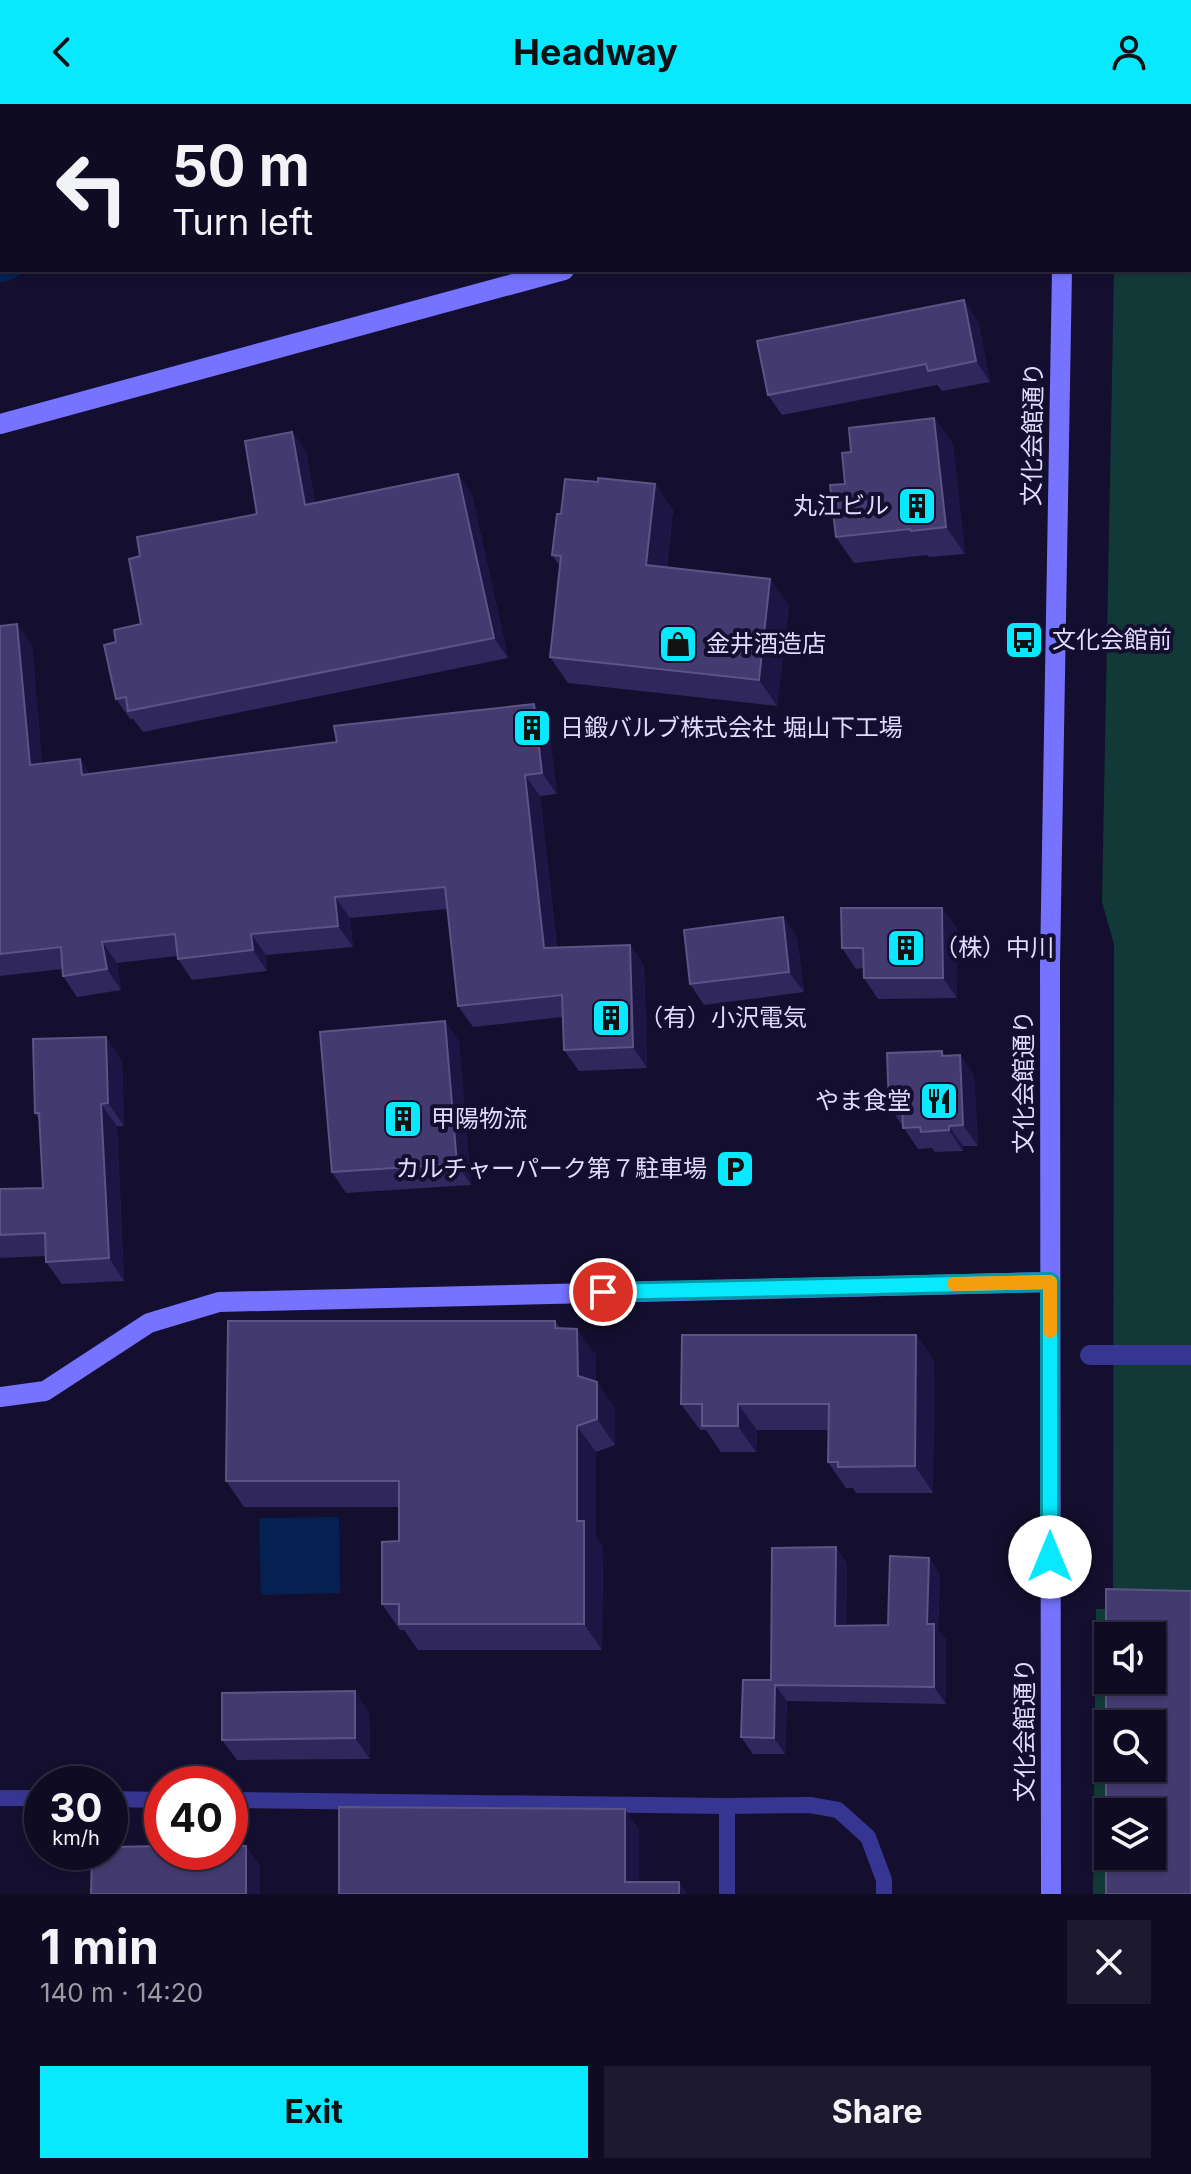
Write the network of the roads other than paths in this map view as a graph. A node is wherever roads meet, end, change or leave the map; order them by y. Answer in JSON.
{"nodes":[{"id":1,"x":557,"y":272,"type":"edge"},
{"id":2,"x":1062,"y":272,"type":"edge"},
{"id":3,"x":0,"y":424,"type":"edge"},
{"id":4,"x":1050,"y":1282,"type":"junction"},
{"id":5,"x":1090,"y":1355,"type":"dead end"},
{"id":6,"x":1191,"y":1355,"type":"edge"},
{"id":7,"x":0,"y":1397,"type":"edge"},
{"id":8,"x":0,"y":1798,"type":"edge"},
{"id":9,"x":24,"y":1798,"type":"edge"},
{"id":10,"x":248,"y":1800,"type":"edge"},
{"id":11,"x":727,"y":1806,"type":"junction"},
{"id":12,"x":727,"y":1894,"type":"edge"},
{"id":13,"x":884,"y":1894,"type":"edge"},
{"id":14,"x":1051,"y":1894,"type":"edge"}],
"edges":[{"from":1,"to":3,"type":"street"},
{"from":2,"to":4,"type":"street","name":"文化会館通り"},
{"from":4,"to":7,"type":"street"},
{"from":4,"to":14,"type":"street","name":"文化会館通り"},
{"from":5,"to":6,"type":"street"},
{"from":8,"to":9,"type":"lane"},
{"from":10,"to":11,"type":"lane"},
{"from":11,"to":12,"type":"lane"},
{"from":11,"to":13,"type":"lane"}]}
